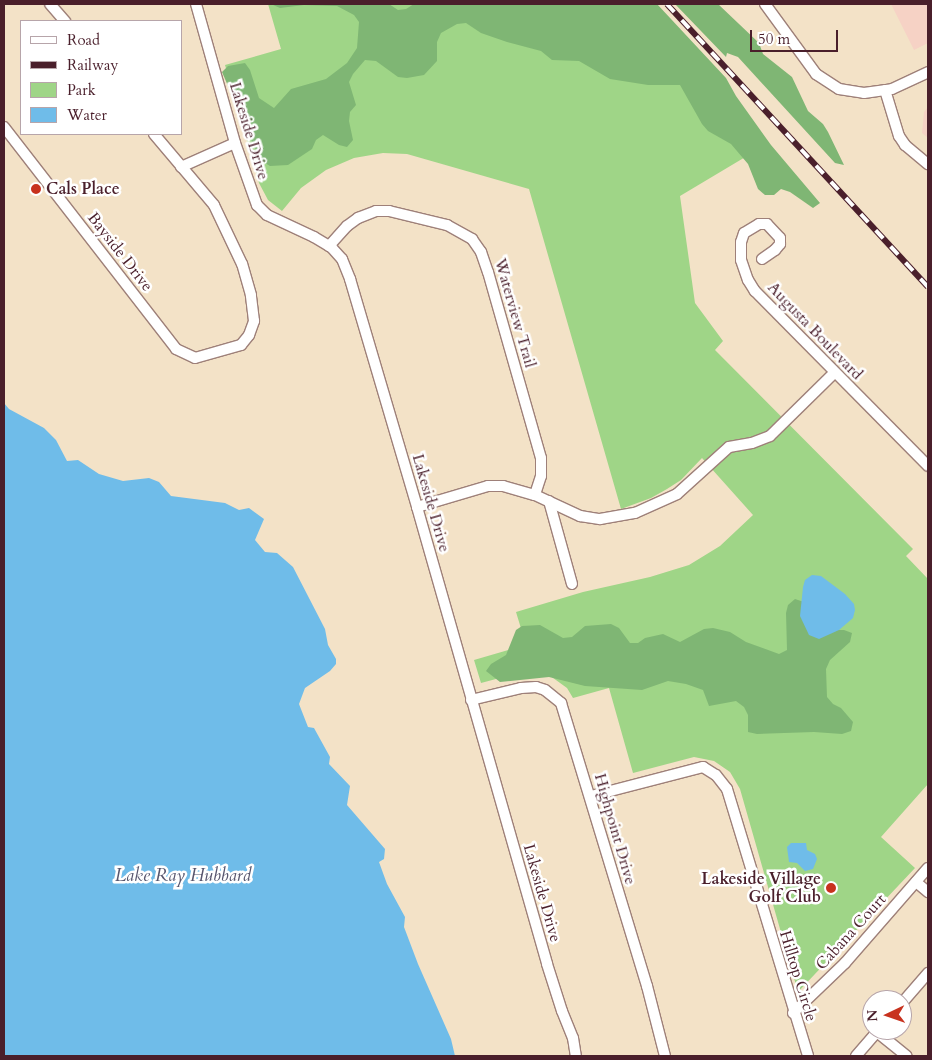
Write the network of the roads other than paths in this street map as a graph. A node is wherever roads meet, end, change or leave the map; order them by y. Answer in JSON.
{"nodes":[{"id":1,"x":50,"y":4,"type":"edge"},
{"id":2,"x":196,"y":4,"type":"edge"},
{"id":3,"x":765,"y":4,"type":"edge"},
{"id":4,"x":64,"y":20,"type":"edge"},
{"id":5,"x":928,"y":72,"type":"edge"},
{"id":6,"x":885,"y":90,"type":"junction"},
{"id":7,"x":4,"y":127,"type":"edge"},
{"id":8,"x":155,"y":135,"type":"edge"},
{"id":9,"x":235,"y":143,"type":"junction"},
{"id":10,"x":928,"y":164,"type":"edge"},
{"id":11,"x":181,"y":167,"type":"junction"},
{"id":12,"x":329,"y":246,"type":"junction"},
{"id":13,"x":762,"y":259,"type":"dead end"},
{"id":14,"x":834,"y":373,"type":"junction"},
{"id":15,"x":928,"y":466,"type":"edge"},
{"id":16,"x":535,"y":495,"type":"junction"},
{"id":17,"x":549,"y":501,"type":"junction"},
{"id":18,"x":417,"y":507,"type":"junction"},
{"id":19,"x":572,"y":584,"type":"dead end"},
{"id":20,"x":471,"y":700,"type":"junction"},
{"id":21,"x":591,"y":796,"type":"junction"},
{"id":22,"x":928,"y":868,"type":"edge"},
{"id":23,"x":916,"y":882,"type":"junction"},
{"id":24,"x":928,"y":892,"type":"edge"},
{"id":25,"x":928,"y":973,"type":"edge"},
{"id":26,"x":912,"y":991,"type":"edge"},
{"id":27,"x":793,"y":1013,"type":"junction"},
{"id":28,"x":870,"y":1040,"type":"edge"},
{"id":29,"x":888,"y":1040,"type":"edge"},
{"id":30,"x":576,"y":1056,"type":"edge"},
{"id":31,"x":665,"y":1056,"type":"edge"},
{"id":32,"x":808,"y":1056,"type":"edge"},
{"id":33,"x":856,"y":1056,"type":"edge"},
{"id":34,"x":907,"y":1056,"type":"edge"}],
"edges":[{"from":1,"to":4,"type":"street"},
{"from":2,"to":9,"type":"street","name":"Lakeside Drive"},
{"from":3,"to":6,"type":"street"},
{"from":5,"to":6,"type":"street"},
{"from":6,"to":10,"type":"street"},
{"from":7,"to":11,"type":"street","name":"Bayside Drive"},
{"from":8,"to":11,"type":"street"},
{"from":9,"to":11,"type":"street"},
{"from":9,"to":12,"type":"street","name":"Lakeside Drive"},
{"from":12,"to":16,"type":"street","name":"Waterview Trail"},
{"from":12,"to":18,"type":"street","name":"Lakeside Drive"},
{"from":13,"to":14,"type":"street","name":"Augusta Boulevard"},
{"from":14,"to":15,"type":"street","name":"Augusta Boulevard"},
{"from":14,"to":17,"type":"street"},
{"from":16,"to":17,"type":"street"},
{"from":16,"to":18,"type":"street"},
{"from":17,"to":19,"type":"street"},
{"from":18,"to":20,"type":"street","name":"Lakeside Drive"},
{"from":20,"to":21,"type":"street","name":"Highpoint Drive"},
{"from":20,"to":30,"type":"street","name":"Lakeside Drive"},
{"from":21,"to":27,"type":"street","name":"Hilltop Circle"},
{"from":21,"to":31,"type":"street","name":"Highpoint Drive"},
{"from":22,"to":23,"type":"street","name":"Cabana Court"},
{"from":23,"to":24,"type":"street"},
{"from":23,"to":27,"type":"street","name":"Cabana Court"},
{"from":25,"to":26,"type":"street"},
{"from":27,"to":32,"type":"street","name":"Hilltop Circle"},
{"from":28,"to":33,"type":"street"},
{"from":29,"to":34,"type":"street"}]}
